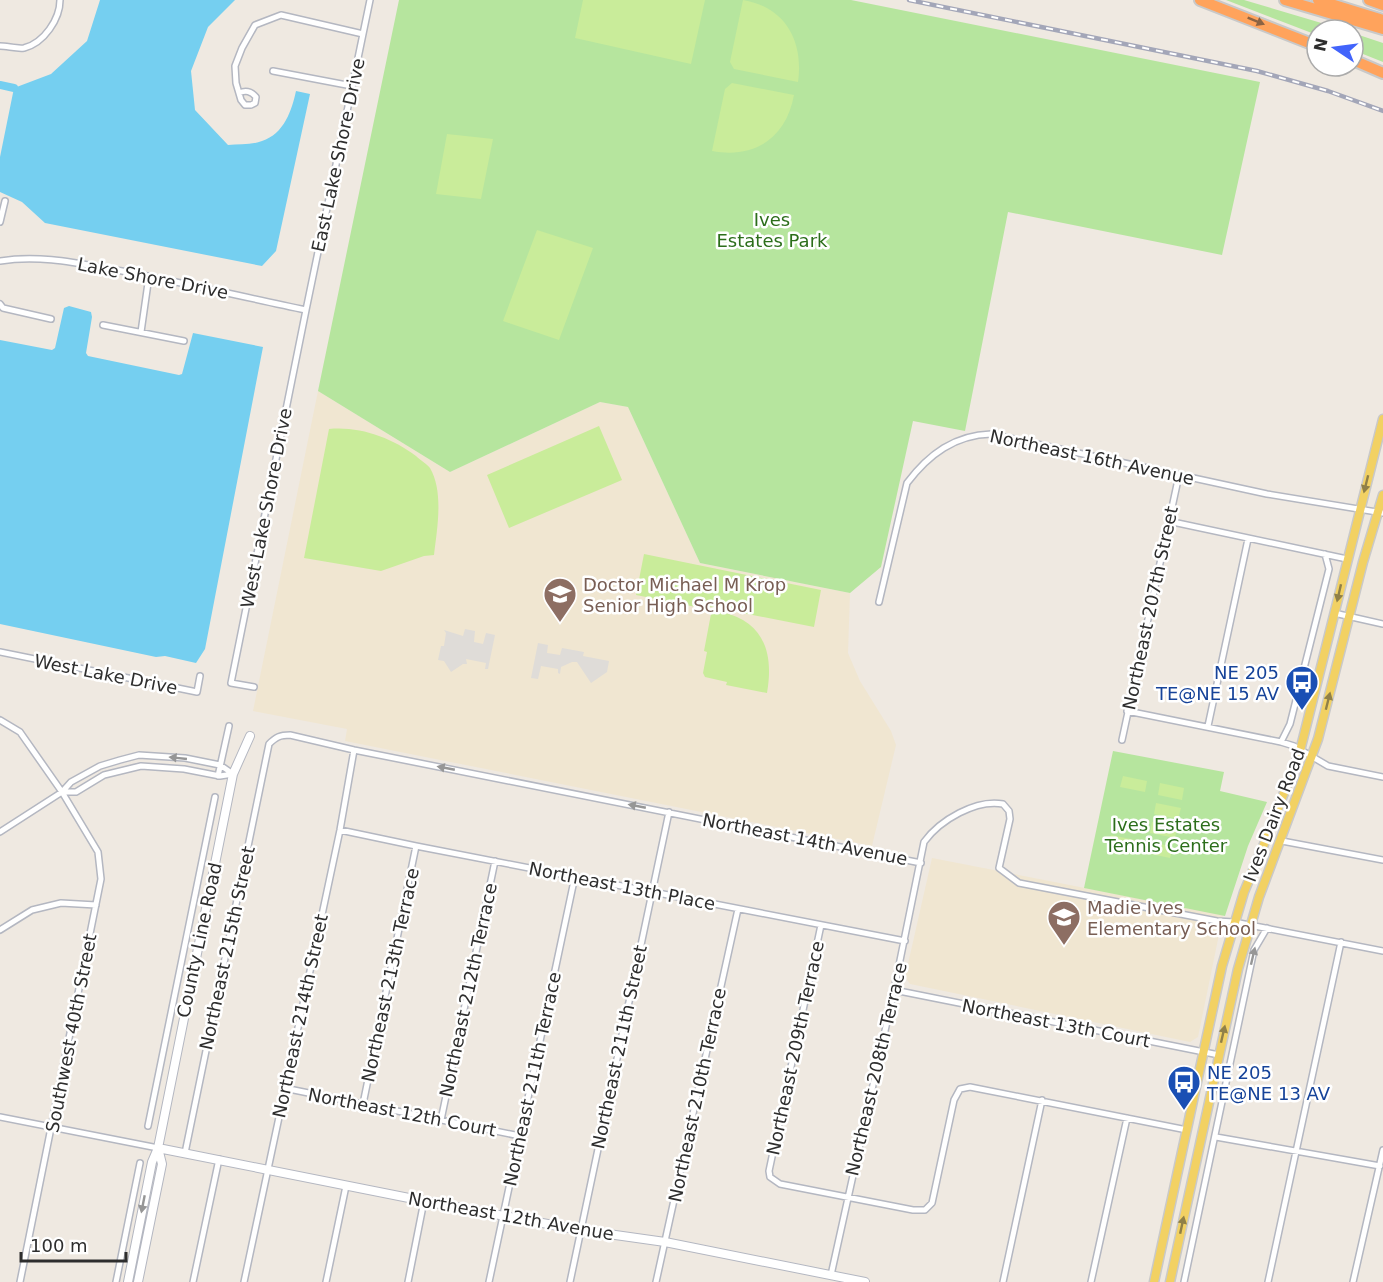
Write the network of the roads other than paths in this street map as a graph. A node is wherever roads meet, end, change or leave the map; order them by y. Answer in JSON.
{"nodes":[{"id":1,"x":60,"y":0,"type":"edge"},
{"id":2,"x":370,"y":0,"type":"edge"},
{"id":3,"x":1200,"y":0,"type":"edge"},
{"id":4,"x":1285,"y":0,"type":"edge"},
{"id":5,"x":1318,"y":0,"type":"edge"},
{"id":6,"x":1369,"y":0,"type":"edge"},
{"id":7,"x":1383,"y":5,"type":"edge"},
{"id":8,"x":1383,"y":20,"type":"edge"},
{"id":9,"x":1383,"y":29,"type":"edge"},
{"id":10,"x":363,"y":34,"type":"junction"},
{"id":11,"x":1305,"y":41,"type":"edge"},
{"id":12,"x":0,"y":46,"type":"edge"},
{"id":13,"x":1365,"y":65,"type":"edge"},
{"id":14,"x":273,"y":71,"type":"dead end"},
{"id":15,"x":1383,"y":73,"type":"edge"},
{"id":16,"x":352,"y":86,"type":"junction"},
{"id":17,"x":239,"y":93,"type":"dead end"},
{"id":18,"x":5,"y":201,"type":"dead end"},
{"id":19,"x":0,"y":222,"type":"edge"},
{"id":20,"x":0,"y":261,"type":"edge"},
{"id":21,"x":149,"y":276,"type":"junction"},
{"id":22,"x":0,"y":304,"type":"edge"},
{"id":23,"x":306,"y":310,"type":"junction"},
{"id":24,"x":51,"y":319,"type":"dead end"},
{"id":25,"x":103,"y":325,"type":"dead end"},
{"id":26,"x":141,"y":332,"type":"junction"},
{"id":27,"x":184,"y":340,"type":"dead end"},
{"id":28,"x":1383,"y":419,"type":"edge"},
{"id":29,"x":1179,"y":475,"type":"junction"},
{"id":30,"x":1383,"y":495,"type":"edge"},
{"id":31,"x":1360,"y":509,"type":"junction"},
{"id":32,"x":1380,"y":513,"type":"edge"},
{"id":33,"x":1168,"y":521,"type":"junction"},
{"id":34,"x":1248,"y":539,"type":"junction"},
{"id":35,"x":1325,"y":554,"type":"junction"},
{"id":36,"x":1347,"y":559,"type":"junction"},
{"id":37,"x":879,"y":602,"type":"dead end"},
{"id":38,"x":1334,"y":613,"type":"junction"},
{"id":39,"x":1349,"y":616,"type":"junction"},
{"id":40,"x":1383,"y":624,"type":"edge"},
{"id":41,"x":0,"y":652,"type":"edge"},
{"id":42,"x":200,"y":676,"type":"dead end"},
{"id":43,"x":254,"y":687,"type":"dead end"},
{"id":44,"x":1127,"y":711,"type":"junction"},
{"id":45,"x":0,"y":720,"type":"edge"},
{"id":46,"x":229,"y":726,"type":"dead end"},
{"id":47,"x":1208,"y":726,"type":"junction"},
{"id":48,"x":250,"y":736,"type":"dead end"},
{"id":49,"x":1122,"y":740,"type":"dead end"},
{"id":50,"x":1281,"y":742,"type":"junction"},
{"id":51,"x":269,"y":744,"type":"joint"},
{"id":52,"x":354,"y":750,"type":"junction"},
{"id":53,"x":1300,"y":750,"type":"junction"},
{"id":54,"x":1312,"y":757,"type":"junction"},
{"id":55,"x":220,"y":765,"type":"junction"},
{"id":56,"x":233,"y":774,"type":"junction"},
{"id":57,"x":218,"y":776,"type":"junction"},
{"id":58,"x":1383,"y":777,"type":"edge"},
{"id":59,"x":62,"y":792,"type":"junction"},
{"id":60,"x":215,"y":797,"type":"dead end"},
{"id":61,"x":669,"y":812,"type":"junction"},
{"id":62,"x":340,"y":830,"type":"junction"},
{"id":63,"x":0,"y":832,"type":"edge"},
{"id":64,"x":1282,"y":841,"type":"junction"},
{"id":65,"x":416,"y":846,"type":"junction"},
{"id":66,"x":1383,"y":860,"type":"edge"},
{"id":67,"x":495,"y":861,"type":"junction"},
{"id":68,"x":921,"y":863,"type":"junction"},
{"id":69,"x":575,"y":876,"type":"junction"},
{"id":70,"x":652,"y":891,"type":"junction"},
{"id":71,"x":96,"y":905,"type":"junction"},
{"id":72,"x":738,"y":909,"type":"junction"},
{"id":73,"x":1234,"y":922,"type":"junction"},
{"id":74,"x":821,"y":925,"type":"junction"},
{"id":75,"x":1251,"y":925,"type":"junction"},
{"id":76,"x":1267,"y":928,"type":"junction"},
{"id":77,"x":0,"y":930,"type":"edge"},
{"id":78,"x":904,"y":941,"type":"junction"},
{"id":79,"x":1341,"y":942,"type":"junction"},
{"id":80,"x":1383,"y":951,"type":"edge"},
{"id":81,"x":894,"y":990,"type":"junction"},
{"id":82,"x":1203,"y":1052,"type":"junction"},
{"id":83,"x":1219,"y":1055,"type":"junction"},
{"id":84,"x":284,"y":1088,"type":"junction"},
{"id":85,"x":1042,"y":1100,"type":"junction"},
{"id":86,"x":363,"y":1104,"type":"junction"},
{"id":87,"x":0,"y":1117,"type":"edge"},
{"id":88,"x":1127,"y":1118,"type":"junction"},
{"id":89,"x":441,"y":1120,"type":"junction"},
{"id":90,"x":148,"y":1126,"type":"dead end"},
{"id":91,"x":52,"y":1128,"type":"junction"},
{"id":92,"x":1187,"y":1130,"type":"junction"},
{"id":93,"x":520,"y":1136,"type":"junction"},
{"id":94,"x":1216,"y":1137,"type":"junction"},
{"id":95,"x":158,"y":1148,"type":"junction"},
{"id":96,"x":1383,"y":1150,"type":"edge"},
{"id":97,"x":1296,"y":1151,"type":"junction"},
{"id":98,"x":185,"y":1153,"type":"junction"},
{"id":99,"x":219,"y":1159,"type":"junction"},
{"id":100,"x":140,"y":1163,"type":"dead end"},
{"id":101,"x":1380,"y":1166,"type":"junction"},
{"id":102,"x":267,"y":1170,"type":"junction"},
{"id":103,"x":346,"y":1186,"type":"junction"},
{"id":104,"x":847,"y":1197,"type":"junction"},
{"id":105,"x":424,"y":1201,"type":"junction"},
{"id":106,"x":502,"y":1216,"type":"junction"},
{"id":107,"x":580,"y":1230,"type":"junction"},
{"id":108,"x":665,"y":1242,"type":"junction"},
{"id":109,"x":831,"y":1275,"type":"junction"},
{"id":110,"x":20,"y":1282,"type":"edge"},
{"id":111,"x":116,"y":1282,"type":"edge"},
{"id":112,"x":128,"y":1282,"type":"edge"},
{"id":113,"x":138,"y":1282,"type":"edge"},
{"id":114,"x":193,"y":1282,"type":"edge"},
{"id":115,"x":244,"y":1282,"type":"edge"},
{"id":116,"x":326,"y":1282,"type":"edge"},
{"id":117,"x":408,"y":1282,"type":"edge"},
{"id":118,"x":489,"y":1282,"type":"edge"},
{"id":119,"x":570,"y":1282,"type":"edge"},
{"id":120,"x":656,"y":1282,"type":"edge"},
{"id":121,"x":865,"y":1282,"type":"edge"},
{"id":122,"x":1003,"y":1282,"type":"edge"},
{"id":123,"x":1091,"y":1282,"type":"edge"},
{"id":124,"x":1154,"y":1282,"type":"edge"},
{"id":125,"x":1170,"y":1282,"type":"edge"},
{"id":126,"x":1184,"y":1282,"type":"edge"},
{"id":127,"x":1268,"y":1282,"type":"edge"},
{"id":128,"x":1353,"y":1282,"type":"edge"}],
"edges":[{"from":1,"to":12,"type":"street"},
{"from":2,"to":10,"type":"street","name":"East Lake Shore Drive"},
{"from":3,"to":11,"type":"highway","one_way":true},
{"from":4,"to":9,"type":"highway"},
{"from":5,"to":8,"type":"highway"},
{"from":6,"to":7,"type":"highway"},
{"from":10,"to":16,"type":"street","name":"East Lake Shore Drive"},
{"from":10,"to":17,"type":"street"},
{"from":13,"to":15,"type":"highway"},
{"from":14,"to":16,"type":"street"},
{"from":16,"to":23,"type":"street","name":"East Lake Shore Drive"},
{"from":18,"to":19,"type":"street"},
{"from":20,"to":21,"type":"street","name":"Lake Shore Drive"},
{"from":21,"to":23,"type":"street","name":"Lake Shore Drive"},
{"from":21,"to":26,"type":"street"},
{"from":22,"to":24,"type":"street"},
{"from":23,"to":43,"type":"street","name":"West Lake Shore Drive"},
{"from":25,"to":26,"type":"street"},
{"from":26,"to":27,"type":"street"},
{"from":28,"to":31,"type":"main road","name":"Ives Dairy Road","one_way":true},
{"from":29,"to":31,"type":"street","name":"Northeast 16th Avenue"},
{"from":29,"to":33,"type":"street","name":"Northeast 207th Street"},
{"from":29,"to":37,"type":"street","name":"Northeast 16th Avenue"},
{"from":30,"to":32,"type":"main road","name":"Ives Dairy Road"},
{"from":31,"to":32,"type":"street","name":"Northeast 16th Avenue"},
{"from":31,"to":36,"type":"main road","name":"Ives Dairy Road"},
{"from":32,"to":39,"type":"main road","name":"Ives Dairy Road"},
{"from":33,"to":34,"type":"street"},
{"from":33,"to":44,"type":"street","name":"Northeast 207th Street"},
{"from":34,"to":35,"type":"street"},
{"from":34,"to":47,"type":"street"},
{"from":35,"to":36,"type":"street"},
{"from":35,"to":50,"type":"street"},
{"from":36,"to":38,"type":"main road","name":"Ives Dairy Road","one_way":true},
{"from":38,"to":39,"type":"street"},
{"from":38,"to":53,"type":"main road","name":"Ives Dairy Road"},
{"from":39,"to":40,"type":"street"},
{"from":54,"to":39,"type":"main road","name":"Ives Dairy Road","one_way":true},
{"from":41,"to":42,"type":"street","name":"West Lake Drive"},
{"from":44,"to":47,"type":"street"},
{"from":44,"to":49,"type":"street","name":"Northeast 207th Street"},
{"from":45,"to":59,"type":"street","name":"Southwest 40th Street"},
{"from":46,"to":55,"type":"street"},
{"from":47,"to":50,"type":"street"},
{"from":48,"to":56,"type":"street","name":"County Line Road"},
{"from":50,"to":53,"type":"street"},
{"from":51,"to":52,"type":"street","name":"Northeast 14th Avenue"},
{"from":51,"to":98,"type":"street","name":"Northeast 215th Street"},
{"from":61,"to":52,"type":"street","name":"Northeast 14th Avenue","one_way":true},
{"from":52,"to":62,"type":"street","name":"Northeast 214th Street"},
{"from":53,"to":54,"type":"street"},
{"from":53,"to":73,"type":"main road","name":"Ives Dairy Road"},
{"from":54,"to":58,"type":"street"},
{"from":54,"to":64,"type":"main road","name":"Ives Dairy Road"},
{"from":55,"to":56,"type":"street"},
{"from":55,"to":57,"type":"street"},
{"from":55,"to":59,"type":"street","one_way":true},
{"from":56,"to":57,"type":"street"},
{"from":56,"to":95,"type":"street","name":"County Line Road"},
{"from":57,"to":59,"type":"street"},
{"from":59,"to":63,"type":"street"},
{"from":59,"to":71,"type":"street","name":"Southwest 40th Street"},
{"from":60,"to":90,"type":"street"},
{"from":61,"to":68,"type":"street","name":"Northeast 14th Avenue"},
{"from":61,"to":70,"type":"street","name":"Northeast 211th Street"},
{"from":62,"to":65,"type":"street","name":"Northeast 13th Place"},
{"from":62,"to":84,"type":"street","name":"Northeast 214th Street"},
{"from":64,"to":66,"type":"street"},
{"from":64,"to":75,"type":"main road","name":"Ives Dairy Road"},
{"from":65,"to":67,"type":"street","name":"Northeast 13th Place"},
{"from":65,"to":86,"type":"street","name":"Northeast 213th Terrace"},
{"from":67,"to":69,"type":"street","name":"Northeast 13th Place"},
{"from":67,"to":89,"type":"street","name":"Northeast 212th Terrace"},
{"from":68,"to":73,"type":"street","name":"Northeast 14th Avenue"},
{"from":68,"to":78,"type":"street","name":"Northeast 208th Terrace"},
{"from":69,"to":70,"type":"street","name":"Northeast 13th Place"},
{"from":69,"to":93,"type":"street","name":"Northeast 211th Terrace"},
{"from":70,"to":72,"type":"street","name":"Northeast 13th Place"},
{"from":70,"to":107,"type":"street","name":"Northeast 211th Street"},
{"from":71,"to":77,"type":"street"},
{"from":71,"to":91,"type":"street","name":"Southwest 40th Street"},
{"from":72,"to":74,"type":"street","name":"Northeast 13th Place"},
{"from":72,"to":108,"type":"street","name":"Northeast 210th Terrace"},
{"from":73,"to":75,"type":"street","name":"Northeast 14th Avenue"},
{"from":73,"to":82,"type":"main road","name":"Ives Dairy Road"},
{"from":74,"to":78,"type":"street","name":"Northeast 13th Place"},
{"from":74,"to":104,"type":"street","name":"Northeast 209th Terrace"},
{"from":75,"to":76,"type":"street","name":"Northeast 14th Avenue"},
{"from":83,"to":75,"type":"main road","name":"Ives Dairy Road","one_way":true},
{"from":76,"to":79,"type":"street","name":"Northeast 14th Avenue"},
{"from":94,"to":76,"type":"street","one_way":true},
{"from":78,"to":81,"type":"street","name":"Northeast 208th Terrace"},
{"from":79,"to":80,"type":"street","name":"Northeast 14th Avenue"},
{"from":79,"to":97,"type":"street"},
{"from":81,"to":82,"type":"street","name":"Northeast 13th Court"},
{"from":81,"to":104,"type":"street","name":"Northeast 208th Terrace"},
{"from":82,"to":83,"type":"street","name":"Northeast 13th Court"},
{"from":82,"to":92,"type":"main road","name":"Ives Dairy Road"},
{"from":125,"to":83,"type":"main road","name":"Ives Dairy Road","one_way":true},
{"from":84,"to":86,"type":"street","name":"Northeast 12th Court"},
{"from":84,"to":102,"type":"street","name":"Northeast 214th Street"},
{"from":85,"to":88,"type":"street"},
{"from":85,"to":104,"type":"street"},
{"from":85,"to":122,"type":"street"},
{"from":86,"to":89,"type":"street","name":"Northeast 12th Court"},
{"from":87,"to":91,"type":"street"},
{"from":88,"to":92,"type":"street"},
{"from":88,"to":123,"type":"street"},
{"from":89,"to":93,"type":"street","name":"Northeast 12th Court"},
{"from":91,"to":95,"type":"street"},
{"from":91,"to":110,"type":"street","name":"Southwest 40th Street"},
{"from":92,"to":124,"type":"main road","name":"Ives Dairy Road"},
{"from":93,"to":106,"type":"street","name":"Northeast 211th Terrace"},
{"from":94,"to":97,"type":"street"},
{"from":94,"to":126,"type":"street"},
{"from":95,"to":98,"type":"street","name":"Northeast 12th Avenue"},
{"from":95,"to":112,"type":"street","name":"County Line Road","one_way":true},
{"from":95,"to":113,"type":"street","name":"County Line Road"},
{"from":96,"to":101,"type":"street"},
{"from":97,"to":101,"type":"street"},
{"from":97,"to":127,"type":"street"},
{"from":98,"to":99,"type":"street","name":"Northeast 12th Avenue"},
{"from":99,"to":102,"type":"street","name":"Northeast 12th Avenue"},
{"from":99,"to":114,"type":"street"},
{"from":100,"to":111,"type":"street"},
{"from":101,"to":128,"type":"street"},
{"from":102,"to":103,"type":"street","name":"Northeast 12th Avenue"},
{"from":102,"to":115,"type":"street","name":"Northeast 214th Street"},
{"from":103,"to":105,"type":"street","name":"Northeast 12th Avenue"},
{"from":103,"to":116,"type":"street"},
{"from":104,"to":109,"type":"street","name":"Northeast 208th Terrace"},
{"from":105,"to":106,"type":"street","name":"Northeast 12th Avenue"},
{"from":105,"to":117,"type":"street"},
{"from":106,"to":107,"type":"street","name":"Northeast 12th Avenue"},
{"from":106,"to":118,"type":"street","name":"Northeast 211th Terrace"},
{"from":107,"to":108,"type":"street","name":"Northeast 12th Avenue"},
{"from":107,"to":119,"type":"street","name":"Northeast 211th Street"},
{"from":108,"to":109,"type":"street","name":"Northeast 12th Avenue"},
{"from":108,"to":120,"type":"street","name":"Northeast 210th Terrace"},
{"from":109,"to":121,"type":"street","name":"Northeast 12th Avenue"}]}
